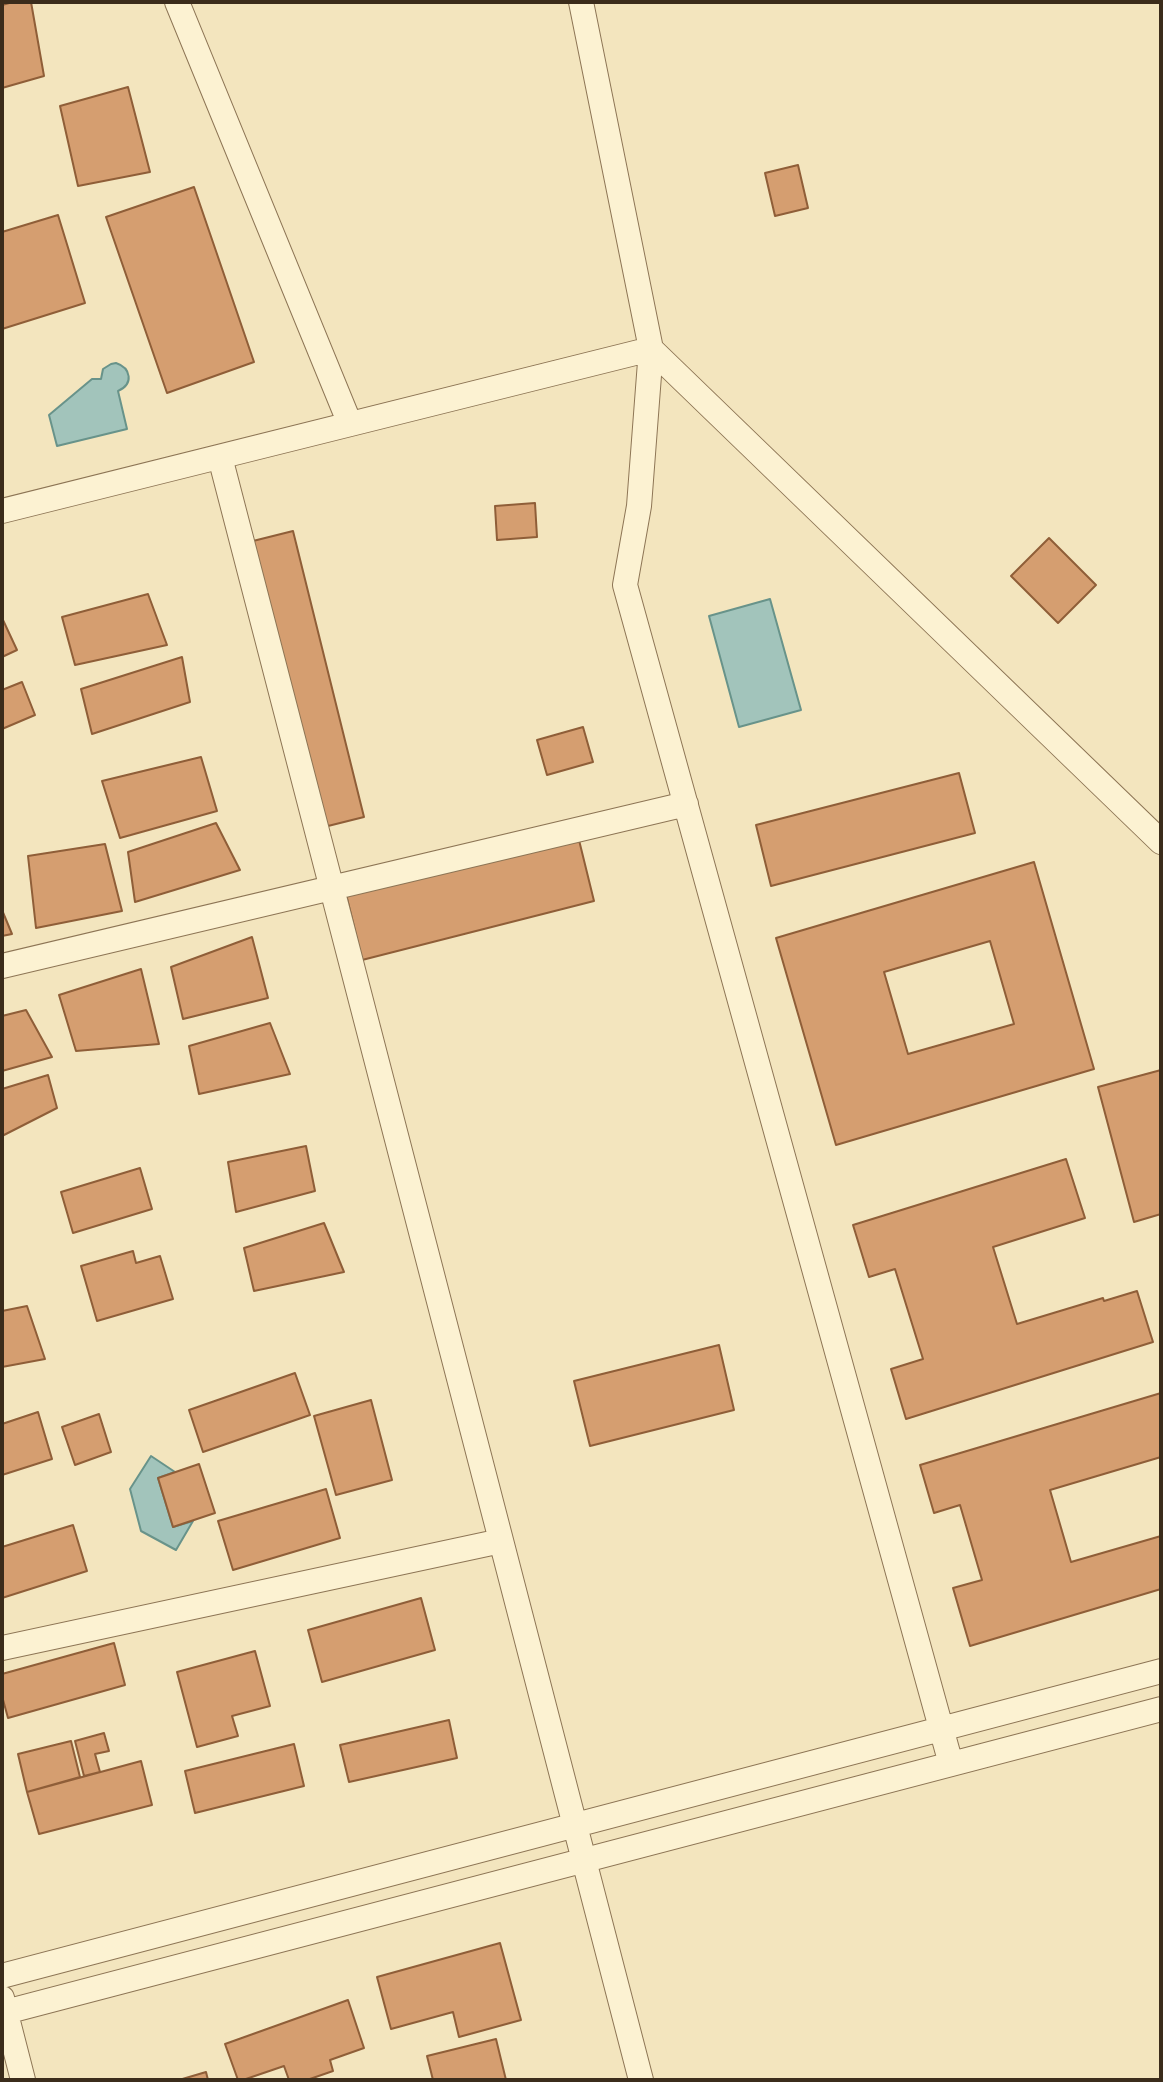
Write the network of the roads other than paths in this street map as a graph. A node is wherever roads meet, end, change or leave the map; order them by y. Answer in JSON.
{"nodes":[{"id":1,"x":177,"y":2,"type":"edge"},
{"id":2,"x":581,"y":2,"type":"edge"},
{"id":3,"x":650,"y":349,"type":"junction"},
{"id":4,"x":350,"y":424,"type":"junction"},
{"id":5,"x":220,"y":457,"type":"junction"},
{"id":6,"x":2,"y":511,"type":"edge"},
{"id":7,"x":685,"y":804,"type":"junction"},
{"id":8,"x":1161,"y":842,"type":"edge"},
{"id":9,"x":331,"y":888,"type":"junction"},
{"id":10,"x":2,"y":966,"type":"edge"},
{"id":11,"x":501,"y":1541,"type":"junction"},
{"id":12,"x":2,"y":1648,"type":"edge"},
{"id":13,"x":1161,"y":1671,"type":"edge"},
{"id":14,"x":1161,"y":1709,"type":"edge"},
{"id":15,"x":942,"y":1729,"type":"junction"},
{"id":16,"x":951,"y":1764,"type":"junction"},
{"id":17,"x":575,"y":1825,"type":"junction"},
{"id":18,"x":584,"y":1860,"type":"junction"},
{"id":19,"x":2,"y":1976,"type":"edge"},
{"id":20,"x":3,"y":2008,"type":"edge"},
{"id":21,"x":23,"y":2080,"type":"edge"},
{"id":22,"x":641,"y":2080,"type":"edge"}],
"edges":[{"from":1,"to":4,"type":"street"},
{"from":2,"to":3,"type":"street"},
{"from":3,"to":4,"type":"street"},
{"from":3,"to":7,"type":"street"},
{"from":3,"to":8,"type":"street"},
{"from":4,"to":5,"type":"street"},
{"from":5,"to":6,"type":"street"},
{"from":5,"to":9,"type":"street"},
{"from":7,"to":9,"type":"street"},
{"from":7,"to":15,"type":"street"},
{"from":9,"to":10,"type":"street"},
{"from":9,"to":11,"type":"street"},
{"from":11,"to":12,"type":"street"},
{"from":11,"to":17,"type":"street"},
{"from":13,"to":15,"type":"street"},
{"from":14,"to":16,"type":"street"},
{"from":15,"to":16,"type":"street"},
{"from":15,"to":17,"type":"street"},
{"from":16,"to":18,"type":"street"},
{"from":17,"to":18,"type":"street"},
{"from":17,"to":19,"type":"street"},
{"from":18,"to":20,"type":"street"},
{"from":18,"to":22,"type":"street"},
{"from":20,"to":21,"type":"street"}]}
